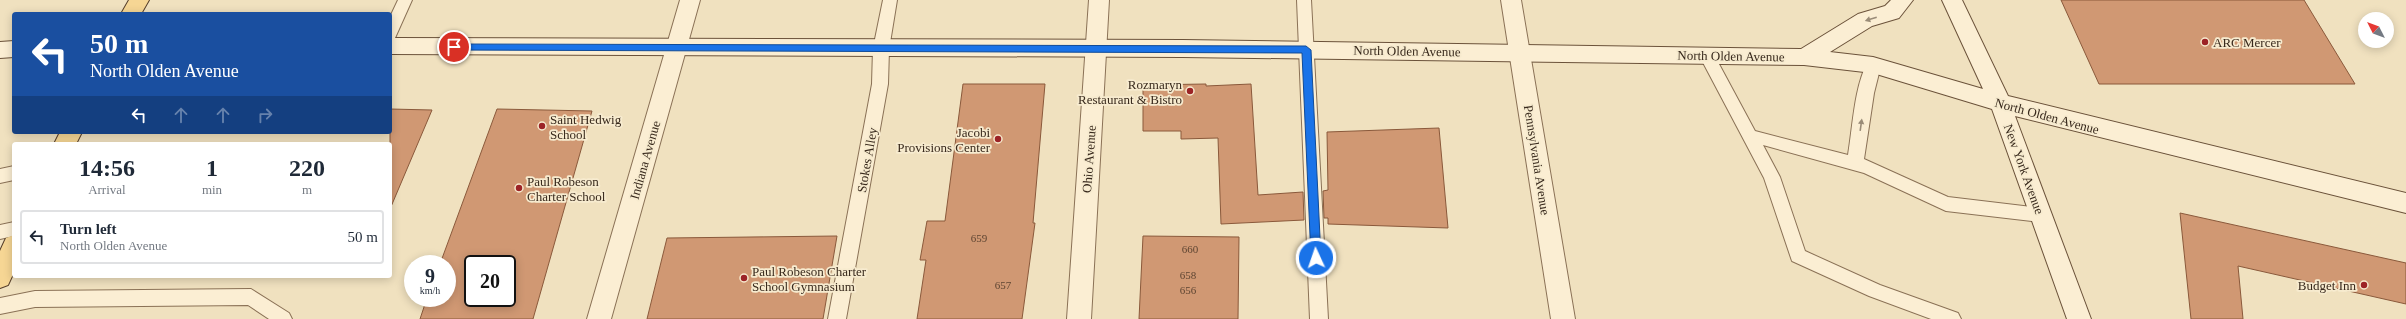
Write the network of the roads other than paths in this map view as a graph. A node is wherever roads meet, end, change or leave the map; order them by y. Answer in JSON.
{"nodes":[{"id":1,"x":139,"y":0,"type":"edge"},
{"id":2,"x":405,"y":0,"type":"edge"},
{"id":3,"x":690,"y":0,"type":"edge"},
{"id":4,"x":890,"y":0,"type":"edge"},
{"id":5,"x":1099,"y":0,"type":"edge"},
{"id":6,"x":1304,"y":0,"type":"edge"},
{"id":7,"x":1511,"y":0,"type":"edge"},
{"id":8,"x":1903,"y":0,"type":"edge"},
{"id":9,"x":1952,"y":0,"type":"edge"},
{"id":10,"x":132,"y":12,"type":"edge"},
{"id":11,"x":392,"y":29,"type":"edge"},
{"id":12,"x":392,"y":46,"type":"edge"},
{"id":13,"x":678,"y":47,"type":"junction"},
{"id":14,"x":1096,"y":48,"type":"junction"},
{"id":15,"x":12,"y":49,"type":"edge"},
{"id":16,"x":881,"y":49,"type":"junction"},
{"id":17,"x":0,"y":50,"type":"edge"},
{"id":18,"x":1306,"y":50,"type":"junction"},
{"id":19,"x":1520,"y":53,"type":"junction"},
{"id":20,"x":1707,"y":55,"type":"junction"},
{"id":21,"x":1804,"y":57,"type":"junction"},
{"id":22,"x":1873,"y":65,"type":"junction"},
{"id":23,"x":2000,"y":103,"type":"junction"},
{"id":24,"x":1750,"y":136,"type":"junction"},
{"id":25,"x":1855,"y":164,"type":"junction"},
{"id":26,"x":12,"y":173,"type":"edge"},
{"id":27,"x":0,"y":176,"type":"edge"},
{"id":28,"x":2406,"y":203,"type":"edge"},
{"id":29,"x":2041,"y":215,"type":"junction"},
{"id":30,"x":12,"y":230,"type":"edge"},
{"id":31,"x":0,"y":232,"type":"edge"},
{"id":32,"x":12,"y":250,"type":"edge"},
{"id":33,"x":0,"y":278,"type":"edge"},
{"id":34,"x":0,"y":306,"type":"edge"},
{"id":35,"x":283,"y":319,"type":"edge"},
{"id":36,"x":599,"y":319,"type":"edge"},
{"id":37,"x":837,"y":319,"type":"edge"},
{"id":38,"x":1079,"y":319,"type":"edge"},
{"id":39,"x":1319,"y":319,"type":"edge"},
{"id":40,"x":1563,"y":319,"type":"edge"},
{"id":41,"x":1952,"y":319,"type":"edge"},
{"id":42,"x":2080,"y":319,"type":"edge"}],
"edges":[{"from":1,"to":10,"type":"main road"},
{"from":2,"to":11,"type":"lane"},
{"from":3,"to":13,"type":"main road","name":"Indiana Avenue"},
{"from":4,"to":16,"type":"lane","name":"Stokes Alley"},
{"from":5,"to":14,"type":"main road","name":"Ohio Avenue"},
{"from":6,"to":18,"type":"lane"},
{"from":7,"to":19,"type":"main road","name":"Pennsylvania Avenue"},
{"from":8,"to":21,"type":"main road","one_way":true},
{"from":9,"to":23,"type":"main road","name":"New York Avenue"},
{"from":12,"to":13,"type":"main road","name":"North Olden Avenue"},
{"from":13,"to":16,"type":"main road","name":"North Olden Avenue"},
{"from":13,"to":36,"type":"main road","name":"Indiana Avenue"},
{"from":14,"to":16,"type":"main road","name":"North Olden Avenue"},
{"from":14,"to":18,"type":"main road","name":"North Olden Avenue"},
{"from":14,"to":38,"type":"main road","name":"Ohio Avenue"},
{"from":15,"to":17,"type":"main road"},
{"from":16,"to":37,"type":"lane","name":"Stokes Alley"},
{"from":18,"to":19,"type":"main road","name":"North Olden Avenue"},
{"from":18,"to":39,"type":"lane"},
{"from":19,"to":20,"type":"main road","name":"North Olden Avenue"},
{"from":19,"to":40,"type":"main road","name":"Pennsylvania Avenue"},
{"from":20,"to":21,"type":"main road","name":"North Olden Avenue"},
{"from":20,"to":24,"type":"lane"},
{"from":21,"to":22,"type":"main road","name":"North Olden Avenue"},
{"from":22,"to":23,"type":"main road","name":"North Olden Avenue"},
{"from":25,"to":22,"type":"lane","one_way":true},
{"from":23,"to":28,"type":"main road","name":"North Olden Avenue"},
{"from":23,"to":29,"type":"main road","name":"New York Avenue"},
{"from":24,"to":25,"type":"lane"},
{"from":24,"to":41,"type":"lane"},
{"from":25,"to":29,"type":"lane"},
{"from":26,"to":27,"type":"lane"},
{"from":29,"to":42,"type":"main road","name":"New York Avenue"},
{"from":30,"to":31,"type":"lane"},
{"from":32,"to":33,"type":"main road"},
{"from":34,"to":35,"type":"lane"}]}
